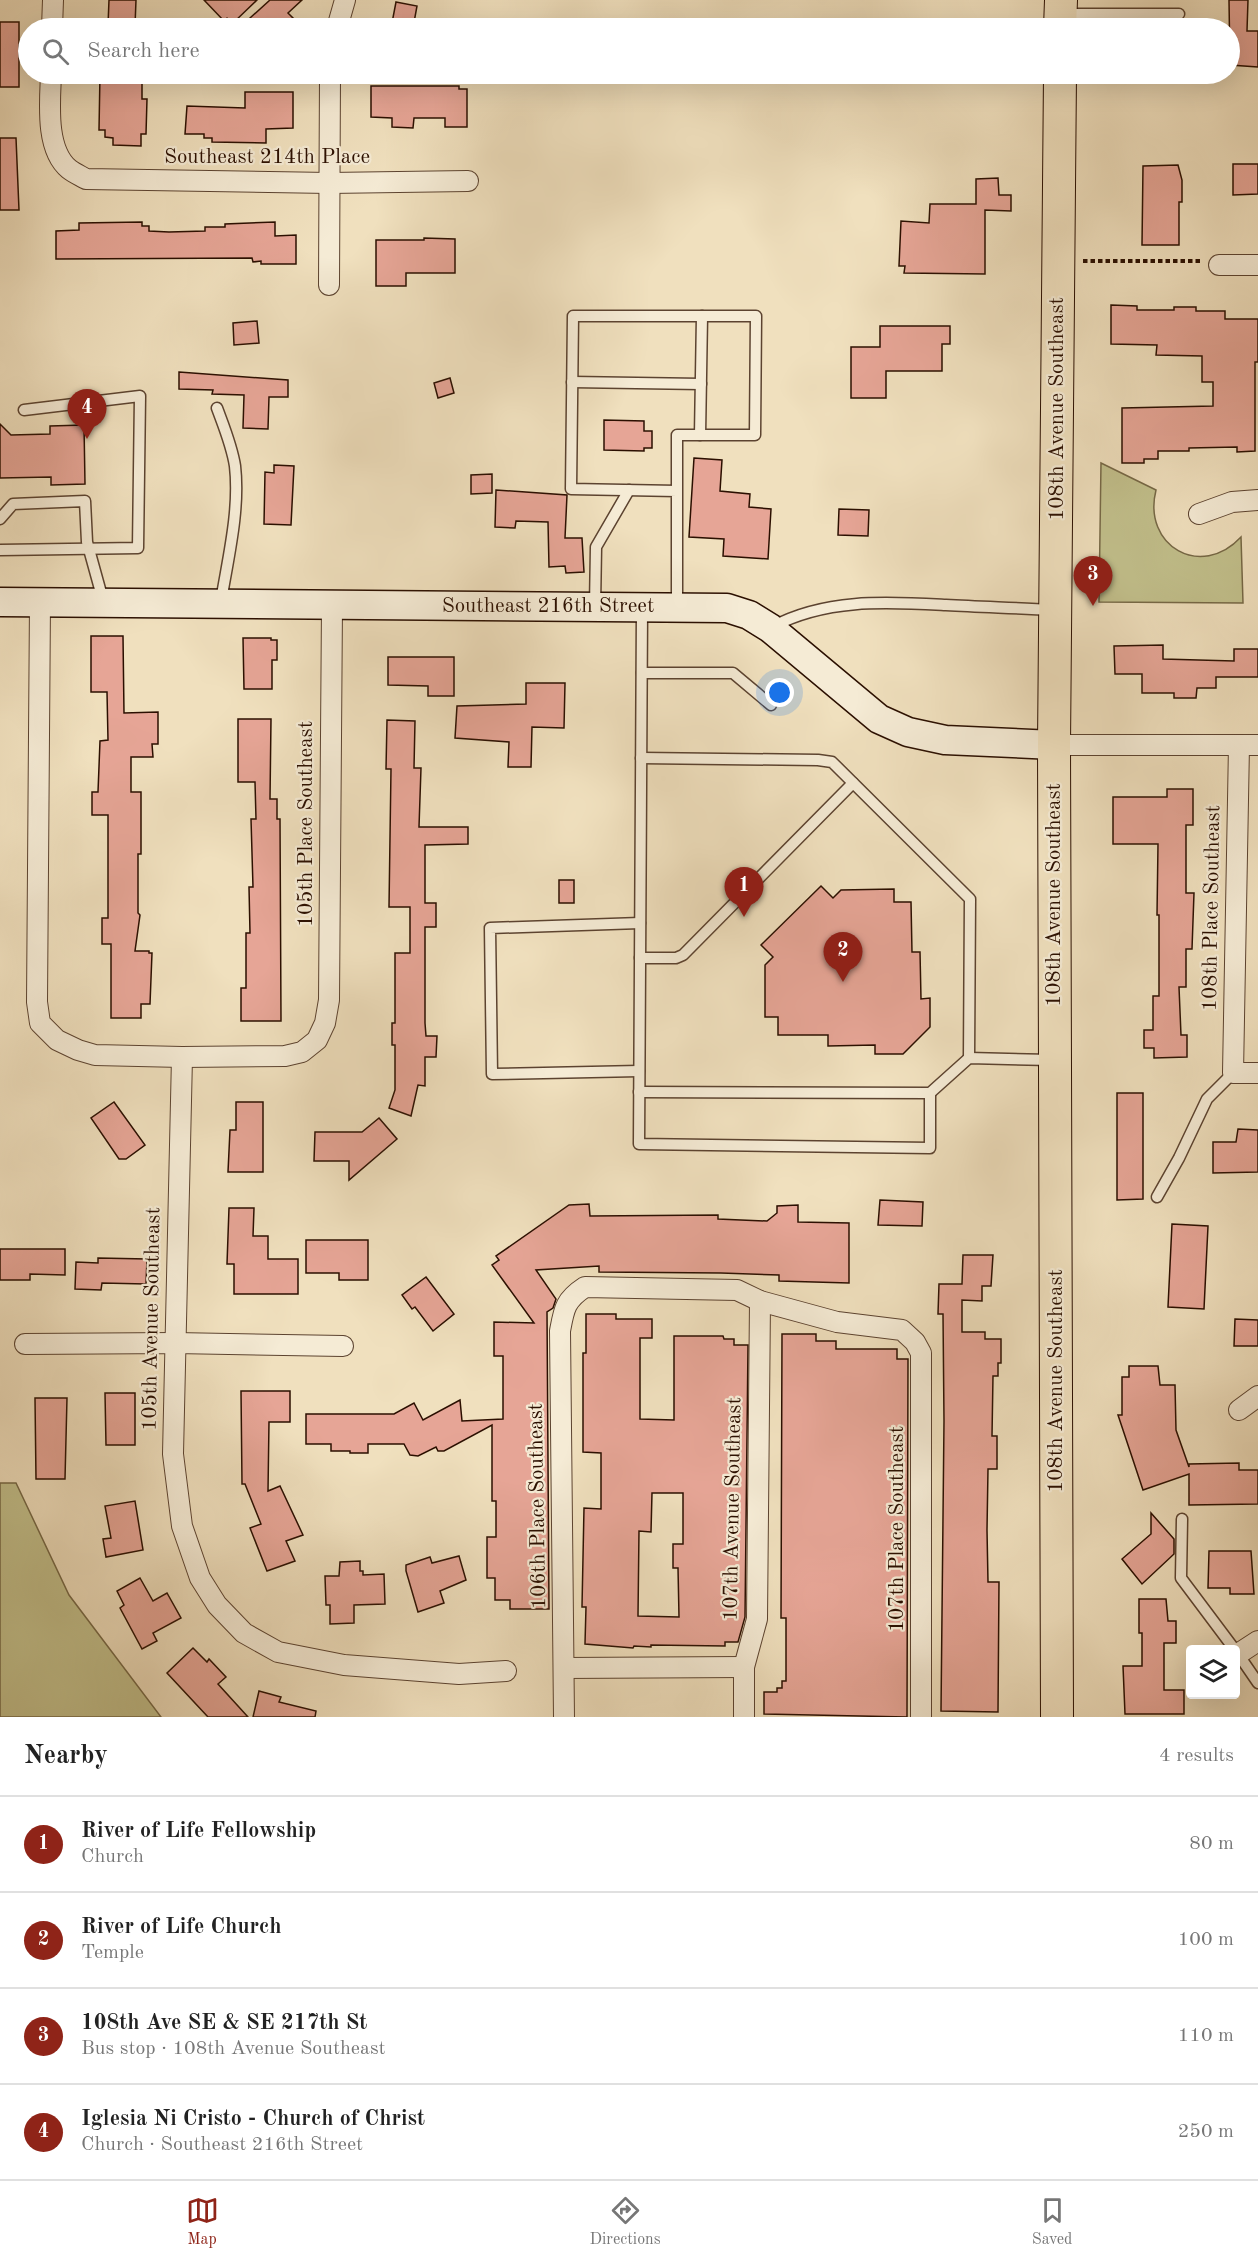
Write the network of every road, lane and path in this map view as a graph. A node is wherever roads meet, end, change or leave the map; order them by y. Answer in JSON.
{"nodes":[{"id":1,"x":53,"y":0,"type":"edge"},
{"id":2,"x":345,"y":0,"type":"edge"},
{"id":3,"x":1060,"y":14,"type":"edge"},
{"id":4,"x":1179,"y":14,"type":"dead end"},
{"id":5,"x":52,"y":18,"type":"edge"},
{"id":6,"x":340,"y":18,"type":"edge"},
{"id":7,"x":51,"y":84,"type":"edge"},
{"id":8,"x":330,"y":84,"type":"edge"},
{"id":9,"x":1060,"y":84,"type":"edge"},
{"id":10,"x":468,"y":181,"type":"dead end"},
{"id":11,"x":329,"y":183,"type":"junction"},
{"id":12,"x":1058,"y":262,"type":"junction"},
{"id":13,"x":1219,"y":265,"type":"joint"},
{"id":14,"x":1258,"y":265,"type":"edge"},
{"id":15,"x":329,"y":285,"type":"dead end"},
{"id":16,"x":702,"y":316,"type":"junction"},
{"id":17,"x":572,"y":382,"type":"junction"},
{"id":18,"x":701,"y":384,"type":"junction"},
{"id":19,"x":217,"y":408,"type":"dead end"},
{"id":20,"x":24,"y":410,"type":"dead end"},
{"id":21,"x":700,"y":435,"type":"junction"},
{"id":22,"x":629,"y":490,"type":"junction"},
{"id":23,"x":677,"y":491,"type":"junction"},
{"id":24,"x":1258,"y":500,"type":"edge"},
{"id":25,"x":1199,"y":514,"type":"dead end"},
{"id":26,"x":0,"y":519,"type":"edge"},
{"id":27,"x":89,"y":549,"type":"junction"},
{"id":28,"x":0,"y":550,"type":"edge"},
{"id":29,"x":0,"y":602,"type":"edge"},
{"id":30,"x":40,"y":602,"type":"junction"},
{"id":31,"x":104,"y":603,"type":"junction"},
{"id":32,"x":220,"y":605,"type":"junction"},
{"id":33,"x":332,"y":606,"type":"junction"},
{"id":34,"x":595,"y":606,"type":"junction"},
{"id":35,"x":642,"y":606,"type":"junction"},
{"id":36,"x":677,"y":606,"type":"junction"},
{"id":37,"x":1055,"y":610,"type":"junction"},
{"id":38,"x":770,"y":628,"type":"junction"},
{"id":39,"x":642,"y":673,"type":"junction"},
{"id":40,"x":771,"y":705,"type":"dead end"},
{"id":41,"x":1054,"y":745,"type":"junction"},
{"id":42,"x":1249,"y":745,"type":"edge"},
{"id":43,"x":641,"y":758,"type":"junction"},
{"id":44,"x":853,"y":783,"type":"junction"},
{"id":45,"x":640,"y":923,"type":"junction"},
{"id":46,"x":640,"y":958,"type":"junction"},
{"id":47,"x":182,"y":1057,"type":"junction"},
{"id":48,"x":969,"y":1058,"type":"junction"},
{"id":49,"x":1055,"y":1060,"type":"junction"},
{"id":50,"x":639,"y":1071,"type":"junction"},
{"id":51,"x":1233,"y":1073,"type":"junction"},
{"id":52,"x":1258,"y":1073,"type":"edge"},
{"id":53,"x":639,"y":1092,"type":"junction"},
{"id":54,"x":930,"y":1093,"type":"junction"},
{"id":55,"x":1157,"y":1197,"type":"dead end"},
{"id":56,"x":760,"y":1301,"type":"junction"},
{"id":57,"x":175,"y":1343,"type":"junction"},
{"id":58,"x":26,"y":1344,"type":"dead end"},
{"id":59,"x":343,"y":1346,"type":"dead end"},
{"id":60,"x":1258,"y":1396,"type":"edge"},
{"id":61,"x":1239,"y":1410,"type":"dead end"},
{"id":62,"x":1182,"y":1519,"type":"dead end"},
{"id":63,"x":1258,"y":1641,"type":"edge"},
{"id":64,"x":1231,"y":1645,"type":"edge"},
{"id":65,"x":1240,"y":1649,"type":"edge"},
{"id":66,"x":1240,"y":1657,"type":"edge"},
{"id":67,"x":744,"y":1666,"type":"junction"},
{"id":68,"x":564,"y":1668,"type":"junction"},
{"id":69,"x":506,"y":1671,"type":"dead end"},
{"id":70,"x":1258,"y":1683,"type":"edge"},
{"id":71,"x":564,"y":1717,"type":"edge"},
{"id":72,"x":744,"y":1717,"type":"edge"},
{"id":73,"x":921,"y":1717,"type":"edge"},
{"id":74,"x":1057,"y":1717,"type":"edge"}],
"edges":[{"from":1,"to":5,"type":"street"},
{"from":2,"to":6,"type":"street"},
{"from":3,"to":4,"type":"lane"},
{"from":7,"to":11,"type":"street","name":"Southeast 214th Place"},
{"from":8,"to":11,"type":"street"},
{"from":9,"to":12,"type":"main road","name":"108th Avenue Southeast"},
{"from":10,"to":11,"type":"street","name":"Southeast 214th Place"},
{"from":11,"to":15,"type":"street"},
{"from":12,"to":13,"type":"path"},
{"from":12,"to":37,"type":"main road","name":"108th Avenue Southeast"},
{"from":13,"to":14,"type":"street"},
{"from":16,"to":17,"type":"lane"},
{"from":16,"to":18,"type":"lane"},
{"from":16,"to":21,"type":"lane"},
{"from":17,"to":18,"type":"lane"},
{"from":17,"to":22,"type":"lane"},
{"from":18,"to":21,"type":"lane"},
{"from":19,"to":32,"type":"lane"},
{"from":20,"to":27,"type":"lane"},
{"from":21,"to":23,"type":"lane"},
{"from":22,"to":23,"type":"lane"},
{"from":22,"to":34,"type":"lane"},
{"from":23,"to":36,"type":"lane"},
{"from":24,"to":25,"type":"street"},
{"from":26,"to":27,"type":"lane"},
{"from":27,"to":28,"type":"lane"},
{"from":27,"to":31,"type":"lane"},
{"from":29,"to":30,"type":"street","name":"Southeast 216th Street"},
{"from":30,"to":31,"type":"street","name":"Southeast 216th Street"},
{"from":30,"to":47,"type":"street"},
{"from":31,"to":32,"type":"street","name":"Southeast 216th Street"},
{"from":32,"to":33,"type":"street","name":"Southeast 216th Street"},
{"from":33,"to":34,"type":"street","name":"Southeast 216th Street"},
{"from":33,"to":47,"type":"street","name":"105th Place Southeast"},
{"from":34,"to":35,"type":"street","name":"Southeast 216th Street"},
{"from":35,"to":36,"type":"street","name":"Southeast 216th Street"},
{"from":35,"to":39,"type":"lane"},
{"from":36,"to":38,"type":"street","name":"Southeast 216th Street"},
{"from":37,"to":38,"type":"lane"},
{"from":37,"to":41,"type":"main road","name":"108th Avenue Southeast"},
{"from":38,"to":41,"type":"street","name":"Southeast 216th Street"},
{"from":39,"to":40,"type":"lane"},
{"from":39,"to":43,"type":"lane"},
{"from":41,"to":42,"type":"street"},
{"from":41,"to":49,"type":"main road","name":"108th Avenue Southeast"},
{"from":42,"to":51,"type":"street","name":"108th Place Southeast"},
{"from":43,"to":44,"type":"lane"},
{"from":43,"to":45,"type":"lane"},
{"from":44,"to":46,"type":"lane"},
{"from":44,"to":48,"type":"lane"},
{"from":45,"to":46,"type":"lane"},
{"from":45,"to":50,"type":"lane"},
{"from":46,"to":50,"type":"lane"},
{"from":47,"to":57,"type":"street","name":"105th Avenue Southeast"},
{"from":48,"to":49,"type":"lane"},
{"from":48,"to":54,"type":"lane"},
{"from":49,"to":74,"type":"main road","name":"108th Avenue Southeast"},
{"from":50,"to":53,"type":"lane"},
{"from":51,"to":52,"type":"street"},
{"from":51,"to":55,"type":"lane"},
{"from":53,"to":54,"type":"lane"},
{"from":53,"to":54,"type":"lane"},
{"from":56,"to":67,"type":"street","name":"107th Avenue Southeast"},
{"from":56,"to":68,"type":"street","name":"106th Place Southeast"},
{"from":56,"to":73,"type":"street","name":"107th Place Southeast"},
{"from":57,"to":58,"type":"street"},
{"from":57,"to":59,"type":"street"},
{"from":57,"to":69,"type":"street","name":"105th Avenue Southeast"},
{"from":60,"to":61,"type":"street"},
{"from":62,"to":64,"type":"lane"},
{"from":63,"to":65,"type":"street"},
{"from":66,"to":70,"type":"lane"},
{"from":67,"to":68,"type":"street"},
{"from":67,"to":72,"type":"street","name":"107th Avenue Southeast"},
{"from":68,"to":71,"type":"street","name":"106th Place Southeast"}]}
